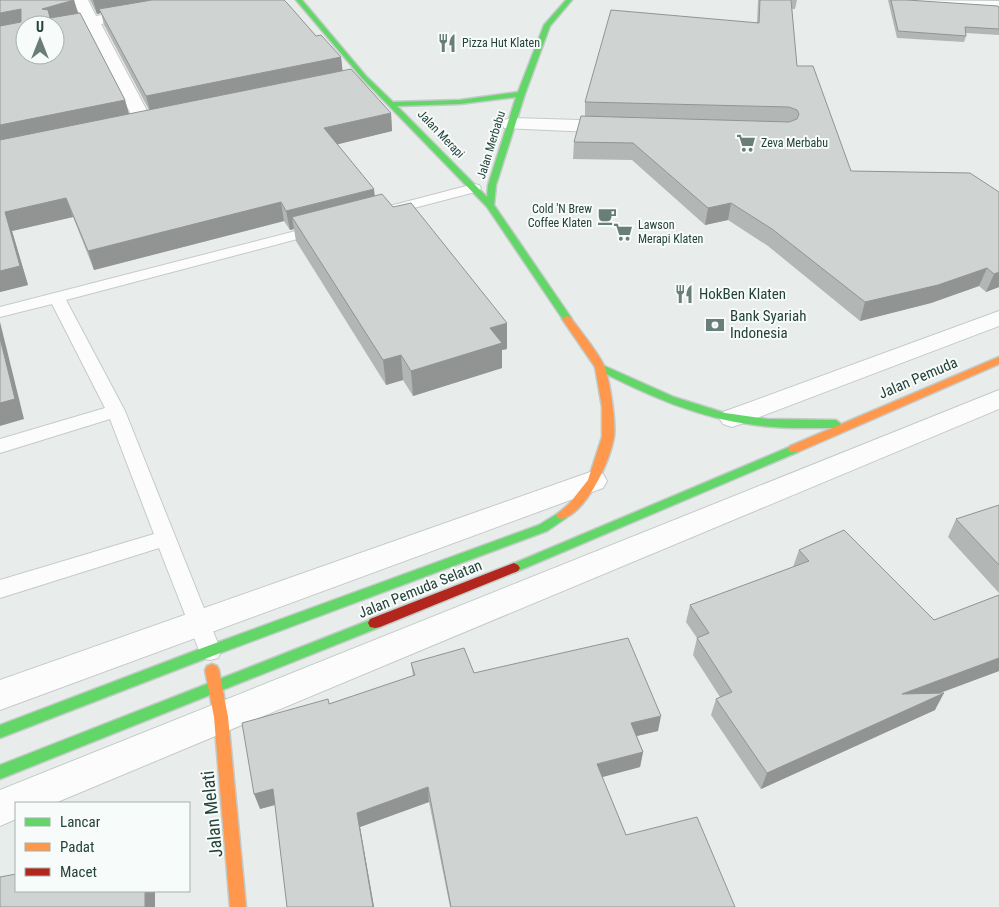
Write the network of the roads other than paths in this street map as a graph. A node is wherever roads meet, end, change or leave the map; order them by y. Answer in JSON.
{"nodes":[{"id":1,"x":80,"y":0,"type":"edge"},
{"id":2,"x":209,"y":0,"type":"edge"},
{"id":3,"x":299,"y":0,"type":"edge"},
{"id":4,"x":569,"y":0,"type":"edge"},
{"id":5,"x":906,"y":0,"type":"edge"},
{"id":6,"x":999,"y":6,"type":"edge"},
{"id":7,"x":91,"y":22,"type":"junction"},
{"id":8,"x":65,"y":26,"type":"edge"},
{"id":9,"x":364,"y":77,"type":"junction"},
{"id":10,"x":345,"y":81,"type":"edge"},
{"id":11,"x":521,"y":94,"type":"junction"},
{"id":12,"x":392,"y":104,"type":"junction"},
{"id":13,"x":163,"y":118,"type":"edge"},
{"id":14,"x":144,"y":122,"type":"junction"},
{"id":15,"x":511,"y":124,"type":"junction"},
{"id":16,"x":125,"y":126,"type":"edge"},
{"id":17,"x":629,"y":127,"type":"edge"},
{"id":18,"x":474,"y":188,"type":"junction"},
{"id":19,"x":490,"y":205,"type":"junction"},
{"id":20,"x":375,"y":214,"type":"edge"},
{"id":21,"x":336,"y":224,"type":"edge"},
{"id":22,"x":57,"y":298,"type":"junction"},
{"id":23,"x":0,"y":312,"type":"edge"},
{"id":24,"x":999,"y":318,"type":"edge"},
{"id":25,"x":999,"y":360,"type":"edge"},
{"id":26,"x":600,"y":367,"type":"junction"},
{"id":27,"x":999,"y":399,"type":"edge"},
{"id":28,"x":116,"y":411,"type":"junction"},
{"id":29,"x":732,"y":418,"type":"junction"},
{"id":30,"x":848,"y":424,"type":"junction"},
{"id":31,"x":0,"y":446,"type":"edge"},
{"id":32,"x":593,"y":481,"type":"junction"},
{"id":33,"x":164,"y":539,"type":"junction"},
{"id":34,"x":0,"y":589,"type":"edge"},
{"id":35,"x":204,"y":637,"type":"junction"},
{"id":36,"x":0,"y":695,"type":"edge"},
{"id":37,"x":218,"y":702,"type":"junction"},
{"id":38,"x":0,"y":732,"type":"edge"},
{"id":39,"x":0,"y":772,"type":"edge"},
{"id":40,"x":0,"y":808,"type":"edge"},
{"id":41,"x":238,"y":907,"type":"edge"}],
"edges":[{"from":1,"to":7,"type":"street"},
{"from":2,"to":7,"type":"street"},
{"from":3,"to":9,"type":"main road","name":"Jalan Merapi"},
{"from":4,"to":11,"type":"main road","name":"Jalan Merbabu"},
{"from":5,"to":6,"type":"street"},
{"from":7,"to":8,"type":"street"},
{"from":7,"to":14,"type":"street"},
{"from":9,"to":10,"type":"street"},
{"from":9,"to":12,"type":"main road","name":"Jalan Merapi"},
{"from":11,"to":12,"type":"main road","name":"Jalan Merapi"},
{"from":11,"to":15,"type":"main road","name":"Jalan Merbabu"},
{"from":12,"to":18,"type":"main road","name":"Jalan Merapi"},
{"from":13,"to":14,"type":"street"},
{"from":14,"to":16,"type":"street"},
{"from":15,"to":17,"type":"street"},
{"from":15,"to":19,"type":"main road","name":"Jalan Merbabu"},
{"from":18,"to":19,"type":"main road","name":"Jalan Merapi"},
{"from":18,"to":20,"type":"lane"},
{"from":19,"to":26,"type":"main road"},
{"from":21,"to":22,"type":"lane"},
{"from":22,"to":23,"type":"lane"},
{"from":22,"to":28,"type":"lane"},
{"from":24,"to":29,"type":"street"},
{"from":25,"to":30,"type":"main road","name":"Jalan Pemuda"},
{"from":26,"to":29,"type":"main road"},
{"from":26,"to":32,"type":"main road","name":"Jalan Pemuda Selatan"},
{"from":27,"to":37,"type":"street"},
{"from":28,"to":31,"type":"lane"},
{"from":28,"to":33,"type":"lane"},
{"from":29,"to":30,"type":"main road"},
{"from":30,"to":37,"type":"main road","name":"Jalan Pemuda Selatan"},
{"from":32,"to":35,"type":"street"},
{"from":32,"to":35,"type":"main road","name":"Jalan Pemuda Selatan"},
{"from":33,"to":34,"type":"lane"},
{"from":33,"to":35,"type":"lane"},
{"from":35,"to":36,"type":"street"},
{"from":35,"to":37,"type":"main road","name":"Jalan Melati"},
{"from":35,"to":38,"type":"main road","name":"Jalan Pemuda Selatan"},
{"from":37,"to":39,"type":"main road","name":"Jalan Pemuda Selatan"},
{"from":37,"to":40,"type":"street"},
{"from":37,"to":41,"type":"main road","name":"Jalan Melati"}]}
